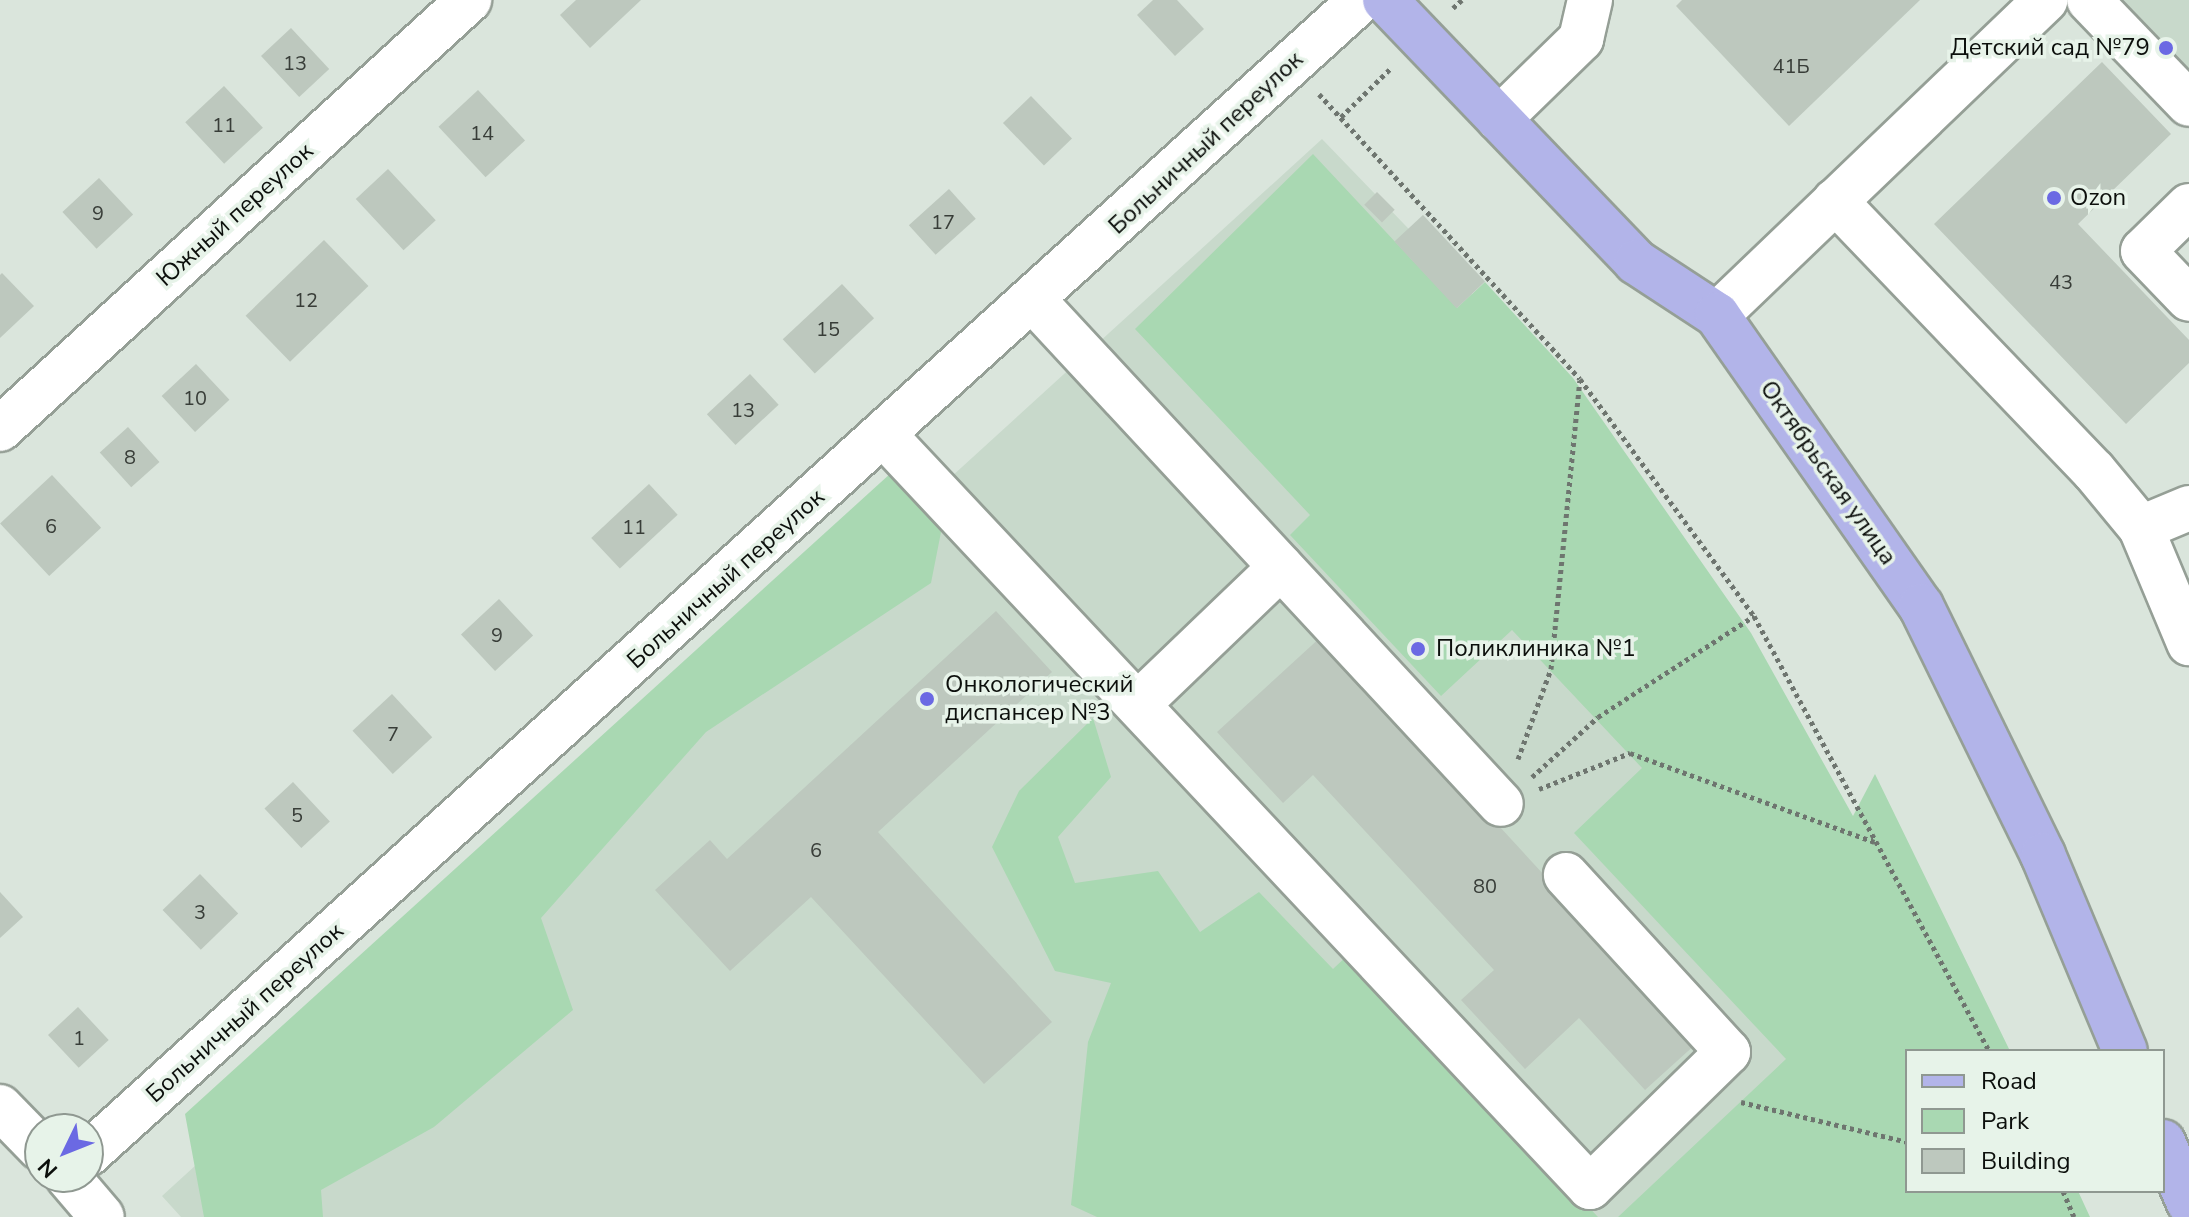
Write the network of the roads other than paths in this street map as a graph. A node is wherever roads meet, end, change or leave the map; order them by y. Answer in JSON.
{"nodes":[{"id":1,"x":469,"y":0,"type":"edge"},
{"id":2,"x":1361,"y":0,"type":"edge"},
{"id":3,"x":1385,"y":0,"type":"edge"},
{"id":4,"x":1590,"y":0,"type":"edge"},
{"id":5,"x":2045,"y":0,"type":"edge"},
{"id":6,"x":2089,"y":0,"type":"edge"},
{"id":7,"x":2189,"y":104,"type":"edge"},
{"id":8,"x":1499,"y":119,"type":"junction"},
{"id":9,"x":1835,"y":201,"type":"junction"},
{"id":10,"x":2189,"y":206,"type":"edge"},
{"id":11,"x":2189,"y":299,"type":"edge"},
{"id":12,"x":1034,"y":301,"type":"junction"},
{"id":13,"x":1717,"y":315,"type":"junction"},
{"id":14,"x":0,"y":429,"type":"edge"},
{"id":15,"x":885,"y":436,"type":"junction"},
{"id":16,"x":2189,"y":508,"type":"edge"},
{"id":17,"x":2141,"y":528,"type":"junction"},
{"id":18,"x":1281,"y":567,"type":"junction"},
{"id":19,"x":2189,"y":643,"type":"edge"},
{"id":20,"x":1138,"y":704,"type":"junction"},
{"id":21,"x":1501,"y":804,"type":"road end"},
{"id":22,"x":1566,"y":875,"type":"dead end"},
{"id":23,"x":2124,"y":1049,"type":"edge"},
{"id":24,"x":0,"y":1107,"type":"edge"},
{"id":25,"x":24,"y":1132,"type":"edge"},
{"id":26,"x":104,"y":1140,"type":"edge"},
{"id":27,"x":2173,"y":1147,"type":"edge"},
{"id":28,"x":82,"y":1193,"type":"edge"},
{"id":29,"x":2189,"y":1203,"type":"edge"},
{"id":30,"x":102,"y":1217,"type":"edge"}],
"edges":[{"from":1,"to":14,"type":"street","name":"Южный переулок"},
{"from":2,"to":12,"type":"street","name":"Больничный переулок"},
{"from":3,"to":8,"type":"main road","name":"Октябрьская улица"},
{"from":4,"to":8,"type":"street"},
{"from":5,"to":9,"type":"street"},
{"from":6,"to":7,"type":"street"},
{"from":8,"to":13,"type":"main road","name":"Октябрьская улица"},
{"from":9,"to":13,"type":"street"},
{"from":9,"to":17,"type":"street"},
{"from":10,"to":11,"type":"street"},
{"from":12,"to":15,"type":"street","name":"Больничный переулок"},
{"from":12,"to":18,"type":"street"},
{"from":13,"to":23,"type":"main road","name":"Октябрьская улица"},
{"from":15,"to":20,"type":"street"},
{"from":15,"to":26,"type":"street","name":"Больничный переулок"},
{"from":16,"to":17,"type":"street"},
{"from":17,"to":19,"type":"street"},
{"from":18,"to":20,"type":"street"},
{"from":18,"to":21,"type":"street"},
{"from":20,"to":22,"type":"street"},
{"from":24,"to":25,"type":"street"},
{"from":27,"to":29,"type":"main road"},
{"from":28,"to":30,"type":"street"}]}
